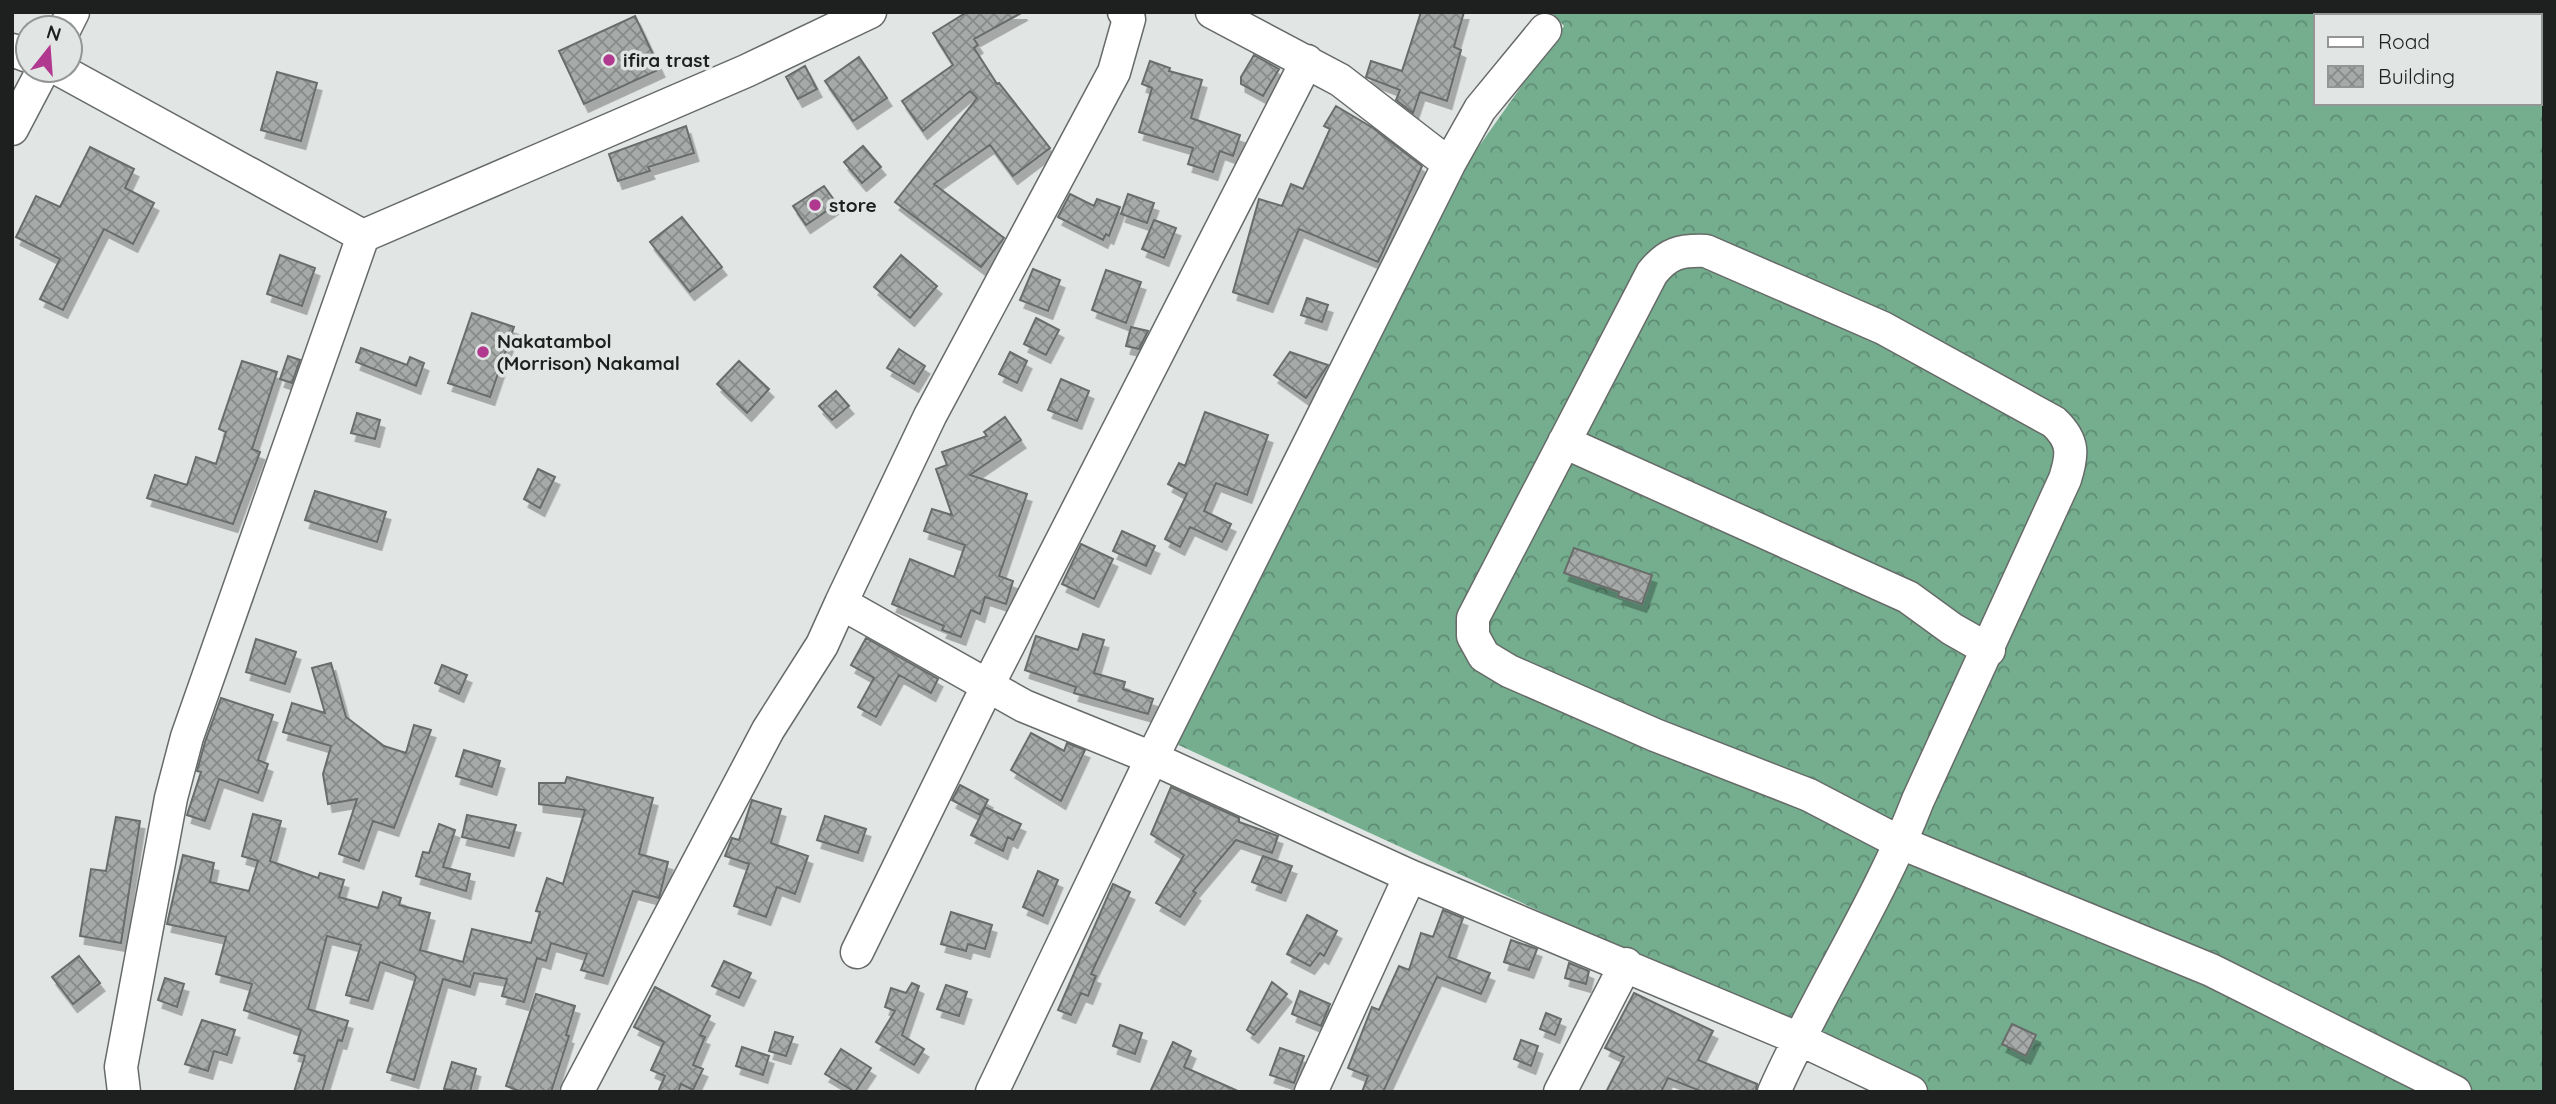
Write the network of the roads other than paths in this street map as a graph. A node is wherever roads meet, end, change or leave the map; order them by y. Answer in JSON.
{"nodes":[{"id":1,"x":870,"y":12,"type":"edge"},
{"id":2,"x":1212,"y":12,"type":"edge"},
{"id":3,"x":1133,"y":15,"type":"edge"},
{"id":4,"x":1545,"y":30,"type":"dead end"},
{"id":5,"x":1307,"y":61,"type":"junction"},
{"id":6,"x":84,"y":83,"type":"edge"},
{"id":7,"x":36,"y":84,"type":"edge"},
{"id":8,"x":12,"y":129,"type":"edge"},
{"id":9,"x":1449,"y":164,"type":"junction"},
{"id":10,"x":363,"y":236,"type":"junction"},
{"id":11,"x":1564,"y":442,"type":"junction"},
{"id":12,"x":841,"y":603,"type":"junction"},
{"id":13,"x":1989,"y":649,"type":"junction"},
{"id":14,"x":987,"y":687,"type":"junction"},
{"id":15,"x":1152,"y":758,"type":"junction"},
{"id":16,"x":1901,"y":843,"type":"junction"},
{"id":17,"x":1410,"y":876,"type":"junction"},
{"id":18,"x":857,"y":951,"type":"dead end"},
{"id":19,"x":1626,"y":964,"type":"junction"},
{"id":20,"x":1797,"y":1038,"type":"junction"},
{"id":21,"x":124,"y":1092,"type":"edge"},
{"id":22,"x":577,"y":1092,"type":"edge"},
{"id":23,"x":992,"y":1092,"type":"edge"},
{"id":24,"x":1311,"y":1092,"type":"edge"},
{"id":25,"x":1560,"y":1092,"type":"edge"},
{"id":26,"x":1774,"y":1092,"type":"edge"},
{"id":27,"x":1911,"y":1092,"type":"edge"},
{"id":28,"x":2455,"y":1092,"type":"edge"}],
"edges":[{"from":1,"to":10,"type":"street"},
{"from":2,"to":5,"type":"street"},
{"from":3,"to":12,"type":"street"},
{"from":4,"to":9,"type":"street"},
{"from":5,"to":9,"type":"street"},
{"from":5,"to":14,"type":"street"},
{"from":6,"to":10,"type":"street"},
{"from":7,"to":8,"type":"street"},
{"from":9,"to":15,"type":"street"},
{"from":10,"to":21,"type":"street"},
{"from":11,"to":13,"type":"street"},
{"from":11,"to":13,"type":"street"},
{"from":11,"to":16,"type":"street"},
{"from":12,"to":14,"type":"street"},
{"from":12,"to":22,"type":"street"},
{"from":13,"to":16,"type":"street"},
{"from":14,"to":15,"type":"street"},
{"from":14,"to":18,"type":"street"},
{"from":15,"to":17,"type":"street"},
{"from":15,"to":23,"type":"street"},
{"from":16,"to":20,"type":"street"},
{"from":16,"to":28,"type":"street"},
{"from":17,"to":19,"type":"street"},
{"from":17,"to":24,"type":"street"},
{"from":19,"to":20,"type":"street"},
{"from":19,"to":25,"type":"street"},
{"from":20,"to":26,"type":"street"},
{"from":20,"to":27,"type":"street"}]}
